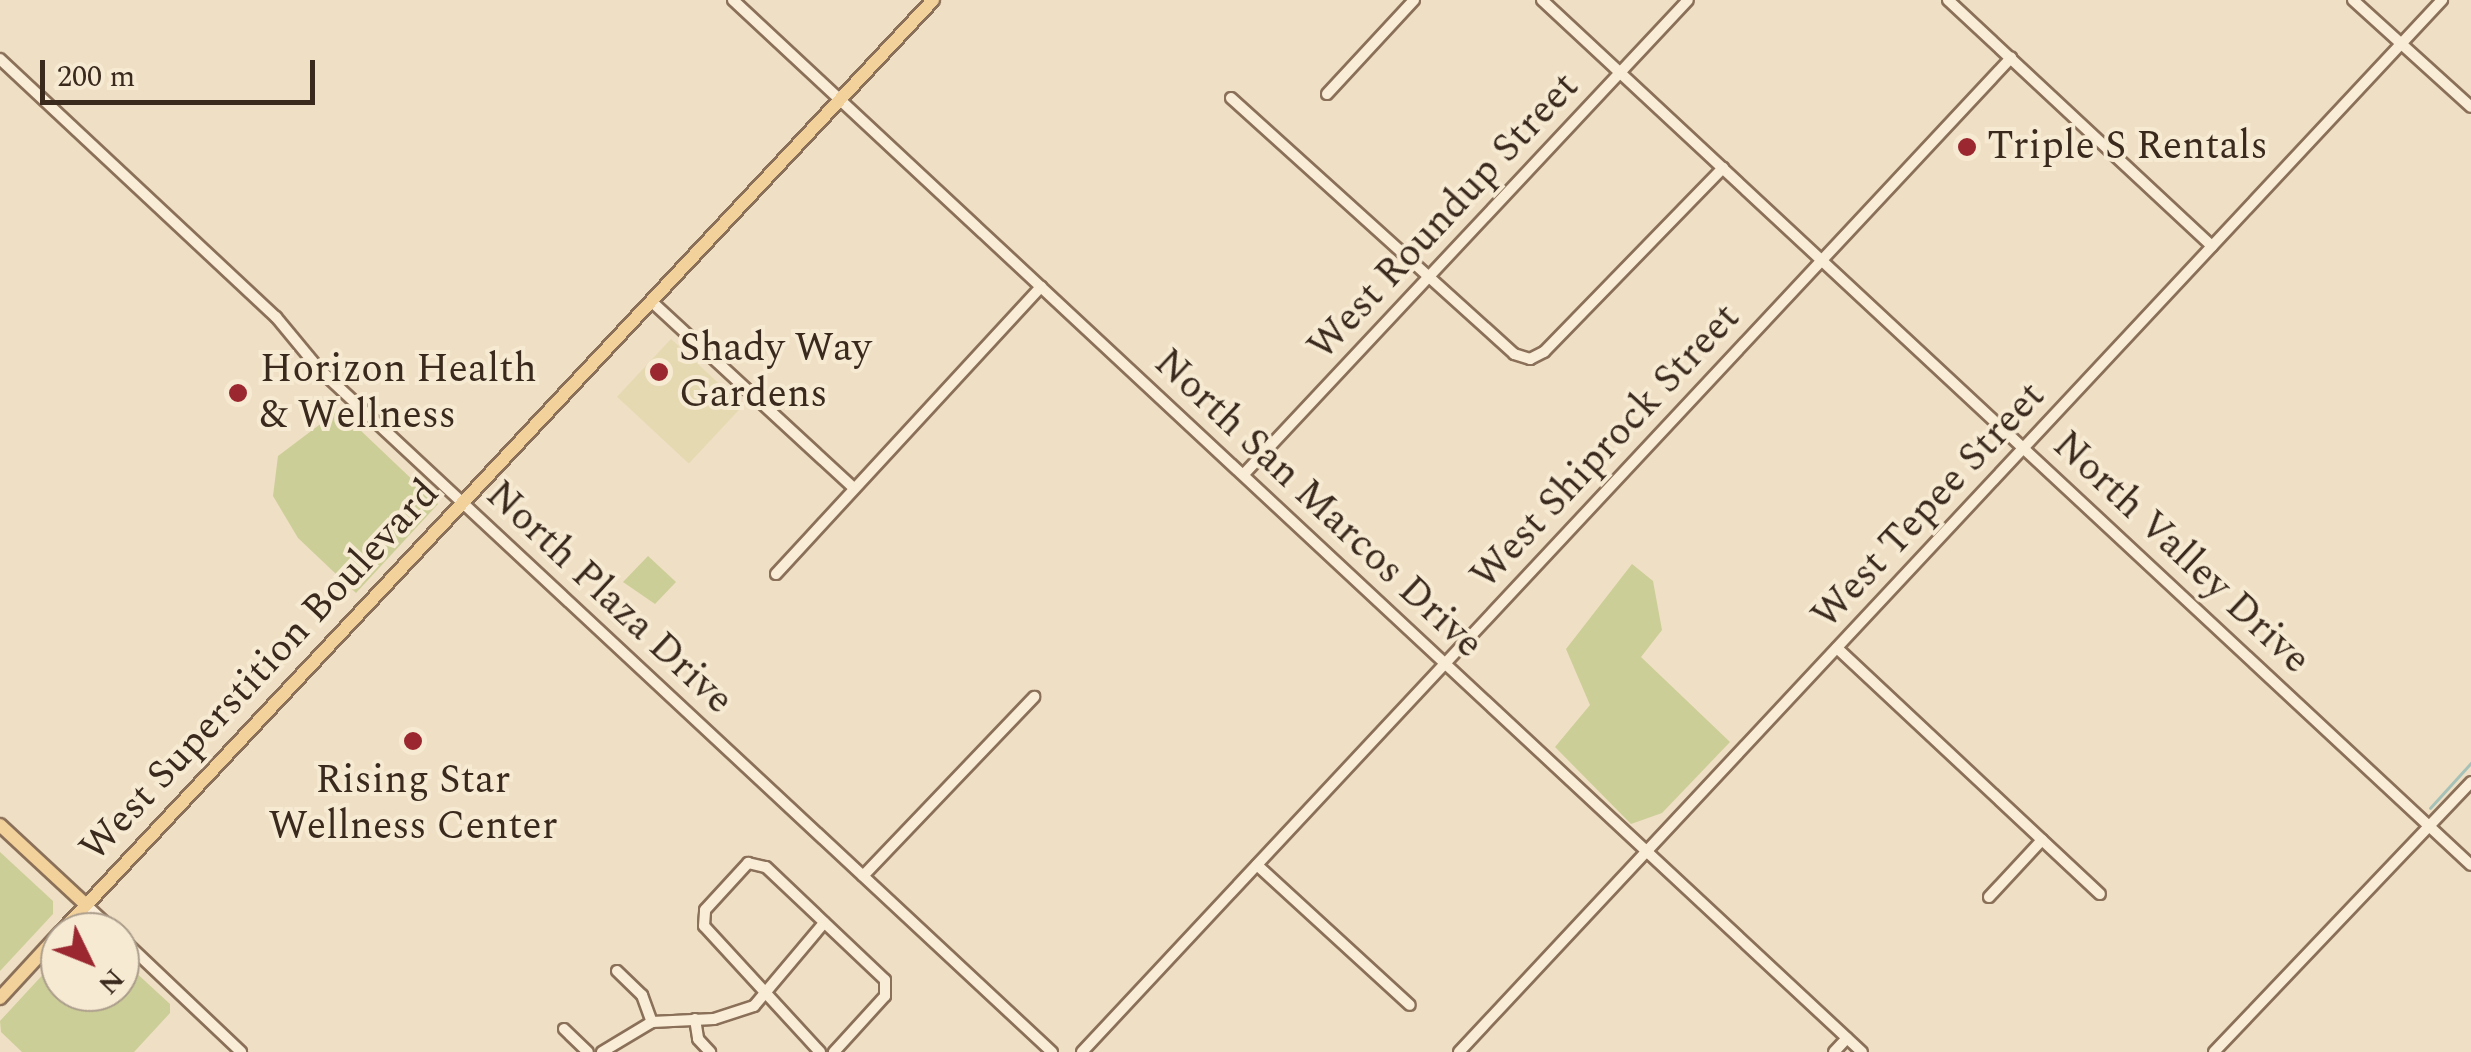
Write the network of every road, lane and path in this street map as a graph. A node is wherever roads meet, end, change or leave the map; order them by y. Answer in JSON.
{"nodes":[{"id":1,"x":733,"y":0,"type":"edge"},
{"id":2,"x":933,"y":0,"type":"edge"},
{"id":3,"x":1414,"y":0,"type":"edge"},
{"id":4,"x":1542,"y":0,"type":"edge"},
{"id":5,"x":1688,"y":0,"type":"edge"},
{"id":6,"x":1948,"y":0,"type":"edge"},
{"id":7,"x":2353,"y":0,"type":"edge"},
{"id":8,"x":2442,"y":0,"type":"edge"},
{"id":9,"x":2400,"y":45,"type":"junction"},
{"id":10,"x":2011,"y":58,"type":"junction"},
{"id":11,"x":0,"y":59,"type":"edge"},
{"id":12,"x":1620,"y":72,"type":"junction"},
{"id":13,"x":1327,"y":94,"type":"dead end"},
{"id":14,"x":1231,"y":98,"type":"dead end"},
{"id":15,"x":840,"y":100,"type":"junction"},
{"id":16,"x":2471,"y":107,"type":"edge"},
{"id":17,"x":1723,"y":168,"type":"junction"},
{"id":18,"x":2212,"y":246,"type":"junction"},
{"id":19,"x":1822,"y":260,"type":"junction"},
{"id":20,"x":1432,"y":274,"type":"junction"},
{"id":21,"x":1041,"y":286,"type":"junction"},
{"id":22,"x":651,"y":301,"type":"junction"},
{"id":23,"x":2024,"y":448,"type":"junction"},
{"id":24,"x":1244,"y":474,"type":"junction"},
{"id":25,"x":854,"y":488,"type":"junction"},
{"id":26,"x":463,"y":502,"type":"junction"},
{"id":27,"x":776,"y":574,"type":"dead end"},
{"id":28,"x":1837,"y":648,"type":"junction"},
{"id":29,"x":1446,"y":663,"type":"junction"},
{"id":30,"x":1034,"y":697,"type":"dead end"},
{"id":31,"x":2471,"y":782,"type":"edge"},
{"id":32,"x":0,"y":825,"type":"edge"},
{"id":33,"x":2430,"y":826,"type":"junction"},
{"id":34,"x":2042,"y":840,"type":"junction"},
{"id":35,"x":1647,"y":851,"type":"junction"},
{"id":36,"x":1257,"y":865,"type":"junction"},
{"id":37,"x":2471,"y":865,"type":"edge"},
{"id":38,"x":864,"y":876,"type":"junction"},
{"id":39,"x":2100,"y":894,"type":"dead end"},
{"id":40,"x":1989,"y":897,"type":"dead end"},
{"id":41,"x":86,"y":905,"type":"junction"},
{"id":42,"x":80,"y":912,"type":"edge"},
{"id":43,"x":93,"y":912,"type":"edge"},
{"id":44,"x":824,"y":923,"type":"junction"},
{"id":45,"x":40,"y":955,"type":"edge"},
{"id":46,"x":140,"y":956,"type":"edge"},
{"id":47,"x":617,"y":971,"type":"dead end"},
{"id":48,"x":769,"y":991,"type":"junction"},
{"id":49,"x":0,"y":998,"type":"edge"},
{"id":50,"x":1410,"y":1005,"type":"dead end"},
{"id":51,"x":696,"y":1019,"type":"junction"},
{"id":52,"x":652,"y":1022,"type":"junction"},
{"id":53,"x":564,"y":1029,"type":"dead end"},
{"id":54,"x":1847,"y":1038,"type":"junction"},
{"id":55,"x":241,"y":1052,"type":"edge"},
{"id":56,"x":588,"y":1052,"type":"edge"},
{"id":57,"x":602,"y":1052,"type":"edge"},
{"id":58,"x":710,"y":1052,"type":"edge"},
{"id":59,"x":820,"y":1052,"type":"edge"},
{"id":60,"x":834,"y":1052,"type":"edge"},
{"id":61,"x":1052,"y":1052,"type":"edge"},
{"id":62,"x":1082,"y":1052,"type":"edge"},
{"id":63,"x":1459,"y":1052,"type":"edge"},
{"id":64,"x":1834,"y":1052,"type":"edge"},
{"id":65,"x":1862,"y":1052,"type":"edge"},
{"id":66,"x":2214,"y":1052,"type":"edge"}],
"edges":[{"from":1,"to":15,"type":"street","name":"North San Marcos Drive"},
{"from":2,"to":15,"type":"main road","name":"West Superstition Boulevard"},
{"from":3,"to":13,"type":"street"},
{"from":4,"to":12,"type":"street","name":"North Valley Drive"},
{"from":5,"to":12,"type":"street","name":"West Roundup Street"},
{"from":6,"to":10,"type":"street"},
{"from":7,"to":9,"type":"street"},
{"from":8,"to":9,"type":"street","name":"West Tepee Street"},
{"from":9,"to":16,"type":"street"},
{"from":9,"to":18,"type":"street","name":"West Tepee Street"},
{"from":10,"to":18,"type":"street"},
{"from":10,"to":19,"type":"street","name":"West Shiprock Street"},
{"from":11,"to":26,"type":"street","name":"North Plaza Drive"},
{"from":12,"to":17,"type":"street","name":"North Valley Drive"},
{"from":12,"to":20,"type":"street","name":"West Roundup Street"},
{"from":14,"to":20,"type":"street"},
{"from":15,"to":21,"type":"street","name":"North San Marcos Drive"},
{"from":15,"to":22,"type":"main road","name":"West Superstition Boulevard"},
{"from":17,"to":19,"type":"street","name":"North Valley Drive"},
{"from":17,"to":20,"type":"street"},
{"from":18,"to":23,"type":"street","name":"West Tepee Street"},
{"from":19,"to":23,"type":"street","name":"North Valley Drive"},
{"from":19,"to":29,"type":"street","name":"West Shiprock Street"},
{"from":20,"to":24,"type":"street","name":"West Roundup Street"},
{"from":21,"to":24,"type":"street","name":"North San Marcos Drive"},
{"from":21,"to":25,"type":"street"},
{"from":22,"to":25,"type":"street"},
{"from":22,"to":26,"type":"main road","name":"West Superstition Boulevard"},
{"from":23,"to":28,"type":"street","name":"West Tepee Street"},
{"from":23,"to":33,"type":"street","name":"North Valley Drive"},
{"from":24,"to":29,"type":"street","name":"North San Marcos Drive"},
{"from":25,"to":27,"type":"street"},
{"from":26,"to":38,"type":"street","name":"North Plaza Drive"},
{"from":26,"to":41,"type":"main road","name":"West Superstition Boulevard"},
{"from":28,"to":34,"type":"street"},
{"from":28,"to":35,"type":"street","name":"West Tepee Street"},
{"from":29,"to":35,"type":"street","name":"North San Marcos Drive"},
{"from":29,"to":36,"type":"street","name":"West Shiprock Street"},
{"from":30,"to":38,"type":"street"},
{"from":31,"to":33,"type":"street"},
{"from":32,"to":41,"type":"main road"},
{"from":33,"to":37,"type":"street","name":"North Valley Drive"},
{"from":33,"to":66,"type":"street"},
{"from":34,"to":39,"type":"street"},
{"from":34,"to":40,"type":"street"},
{"from":35,"to":54,"type":"street","name":"North San Marcos Drive"},
{"from":35,"to":63,"type":"street","name":"West Tepee Street"},
{"from":36,"to":50,"type":"street"},
{"from":36,"to":62,"type":"street","name":"West Shiprock Street"},
{"from":38,"to":61,"type":"street","name":"North Plaza Drive"},
{"from":41,"to":42,"type":"main road","name":"West Superstition Boulevard"},
{"from":41,"to":43,"type":"street"},
{"from":44,"to":48,"type":"street"},
{"from":44,"to":48,"type":"street"},
{"from":44,"to":60,"type":"street"},
{"from":45,"to":49,"type":"main road","name":"West Superstition Boulevard"},
{"from":46,"to":55,"type":"street"},
{"from":47,"to":52,"type":"street"},
{"from":48,"to":51,"type":"street"},
{"from":48,"to":59,"type":"street"},
{"from":51,"to":52,"type":"street"},
{"from":51,"to":58,"type":"street"},
{"from":52,"to":57,"type":"street"},
{"from":53,"to":56,"type":"street"},
{"from":54,"to":64,"type":"street"},
{"from":54,"to":65,"type":"street","name":"North San Marcos Drive"}]}
